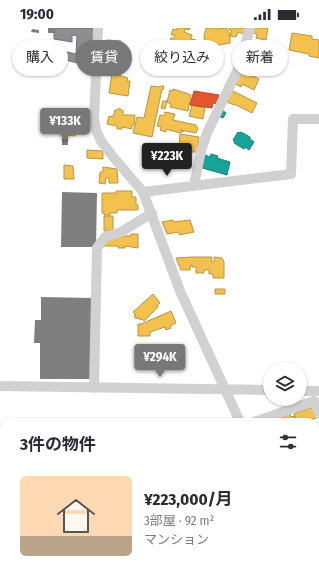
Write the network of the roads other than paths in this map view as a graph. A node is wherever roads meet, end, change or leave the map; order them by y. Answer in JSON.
{"nodes":[{"id":1,"x":98,"y":28,"type":"edge"},
{"id":2,"x":250,"y":28,"type":"edge"},
{"id":3,"x":319,"y":119,"type":"edge"},
{"id":4,"x":194,"y":185,"type":"junction"},
{"id":5,"x":144,"y":192,"type":"junction"},
{"id":6,"x":152,"y":213,"type":"junction"},
{"id":7,"x":0,"y":386,"type":"edge"},
{"id":8,"x":94,"y":388,"type":"junction"},
{"id":9,"x":226,"y":390,"type":"junction"},
{"id":10,"x":263,"y":390,"type":"edge"},
{"id":11,"x":307,"y":390,"type":"edge"},
{"id":12,"x":319,"y":391,"type":"edge"},
{"id":13,"x":319,"y":414,"type":"edge"},
{"id":14,"x":238,"y":418,"type":"edge"},
{"id":15,"x":265,"y":418,"type":"edge"}],
"edges":[{"from":1,"to":5,"type":"street"},
{"from":2,"to":4,"type":"street"},
{"from":3,"to":4,"type":"street"},
{"from":4,"to":5,"type":"street"},
{"from":5,"to":6,"type":"street"},
{"from":6,"to":8,"type":"street"},
{"from":6,"to":9,"type":"street"},
{"from":7,"to":8,"type":"street"},
{"from":8,"to":9,"type":"street"},
{"from":9,"to":10,"type":"street"},
{"from":9,"to":14,"type":"street"},
{"from":11,"to":12,"type":"street"},
{"from":13,"to":15,"type":"street"}]}
